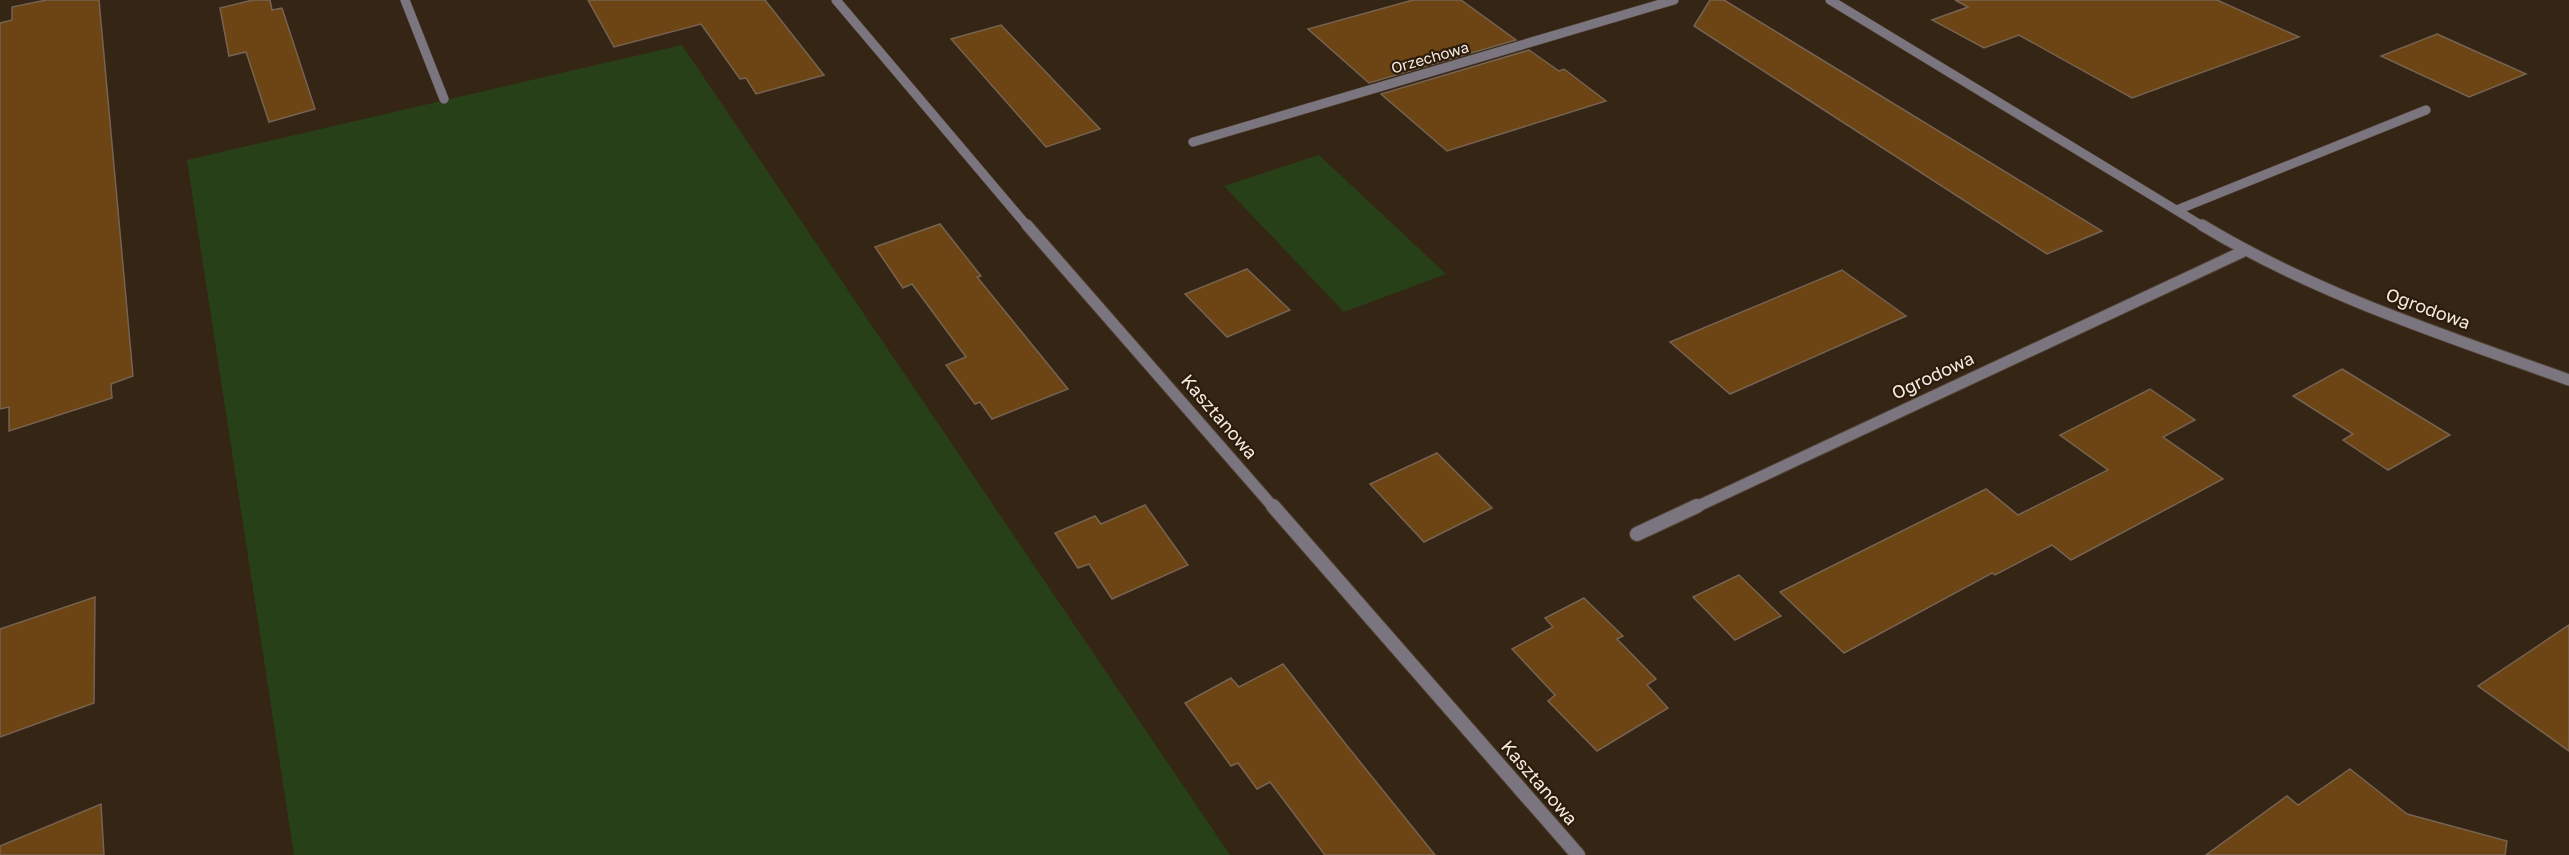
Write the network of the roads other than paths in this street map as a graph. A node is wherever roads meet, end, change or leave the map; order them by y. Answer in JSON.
{"nodes":[{"id":1,"x":405,"y":0,"type":"edge"},
{"id":2,"x":836,"y":0,"type":"edge"},
{"id":3,"x":1674,"y":0,"type":"edge"},
{"id":4,"x":1834,"y":1,"type":"edge"},
{"id":5,"x":444,"y":99,"type":"dead end"},
{"id":6,"x":2426,"y":110,"type":"dead end"},
{"id":7,"x":1193,"y":142,"type":"dead end"},
{"id":8,"x":2177,"y":210,"type":"junction"},
{"id":9,"x":2244,"y":251,"type":"junction"},
{"id":10,"x":2569,"y":380,"type":"edge"},
{"id":11,"x":1637,"y":534,"type":"dead end"},
{"id":12,"x":1578,"y":855,"type":"edge"}],
"edges":[{"from":1,"to":5,"type":"street"},
{"from":2,"to":12,"type":"street","name":"Kasztanowa"},
{"from":3,"to":7,"type":"street","name":"Orzechowa"},
{"from":4,"to":8,"type":"street","name":"Ogrodowa"},
{"from":6,"to":8,"type":"street"},
{"from":8,"to":9,"type":"street","name":"Ogrodowa"},
{"from":9,"to":10,"type":"street","name":"Ogrodowa"},
{"from":9,"to":11,"type":"street","name":"Ogrodowa"}]}
